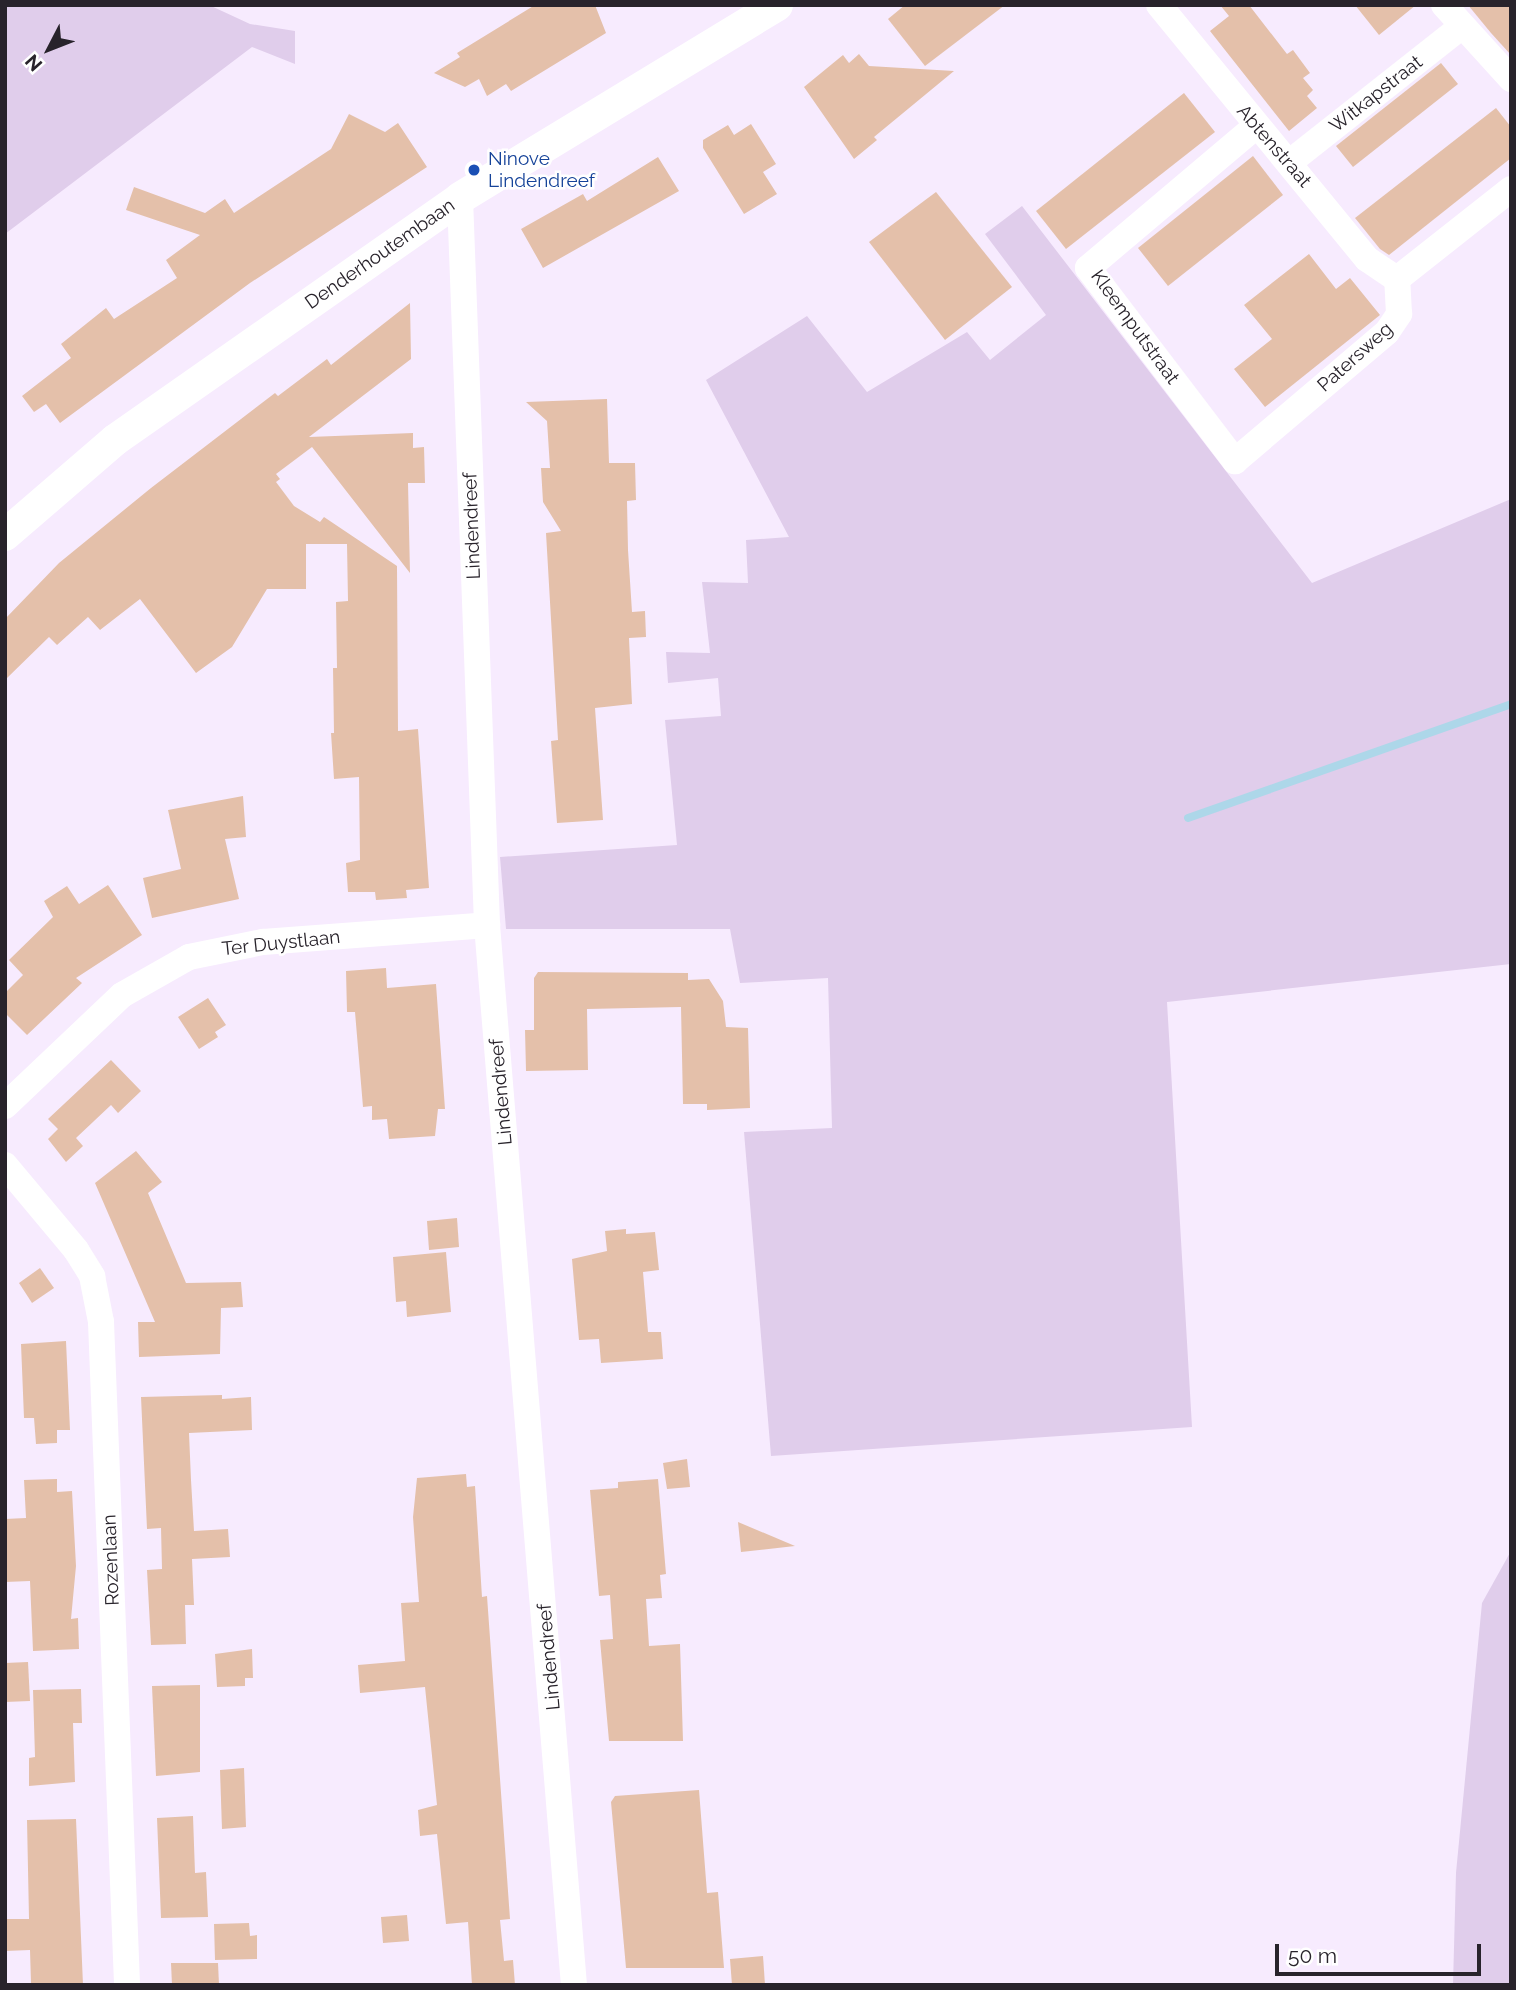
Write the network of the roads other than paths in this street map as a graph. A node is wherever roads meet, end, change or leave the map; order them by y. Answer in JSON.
{"nodes":[{"id":1,"x":777,"y":5,"type":"edge"},
{"id":2,"x":1159,"y":5,"type":"edge"},
{"id":3,"x":1444,"y":5,"type":"edge"},
{"id":4,"x":1461,"y":27,"type":"junction"},
{"id":5,"x":1511,"y":79,"type":"edge"},
{"id":6,"x":1256,"y":126,"type":"junction"},
{"id":7,"x":1290,"y":162,"type":"junction"},
{"id":8,"x":1511,"y":189,"type":"edge"},
{"id":9,"x":460,"y":198,"type":"junction"},
{"id":10,"x":1397,"y":279,"type":"junction"},
{"id":11,"x":1235,"y":461,"type":"joint"},
{"id":12,"x":5,"y":535,"type":"edge"},
{"id":13,"x":487,"y":925,"type":"junction"},
{"id":14,"x":5,"y":1106,"type":"edge"},
{"id":15,"x":5,"y":1165,"type":"edge"},
{"id":16,"x":127,"y":1985,"type":"edge"},
{"id":17,"x":574,"y":1985,"type":"edge"}],
"edges":[{"from":1,"to":9,"type":"street","name":"Denderhoutembaan"},
{"from":2,"to":6,"type":"street","name":"Abtenstraat"},
{"from":3,"to":4,"type":"street"},
{"from":4,"to":5,"type":"street"},
{"from":4,"to":7,"type":"street","name":"Witkapstraat"},
{"from":6,"to":7,"type":"street","name":"Abtenstraat"},
{"from":6,"to":11,"type":"street","name":"Kleemputstraat"},
{"from":7,"to":10,"type":"street","name":"Abtenstraat"},
{"from":8,"to":10,"type":"street"},
{"from":9,"to":12,"type":"street","name":"Denderhoutembaan"},
{"from":9,"to":13,"type":"street","name":"Lindendreef"},
{"from":10,"to":11,"type":"street","name":"Patersweg"},
{"from":13,"to":14,"type":"street","name":"Ter Duystlaan"},
{"from":13,"to":17,"type":"street","name":"Lindendreef"},
{"from":15,"to":16,"type":"street","name":"Rozenlaan"}]}
